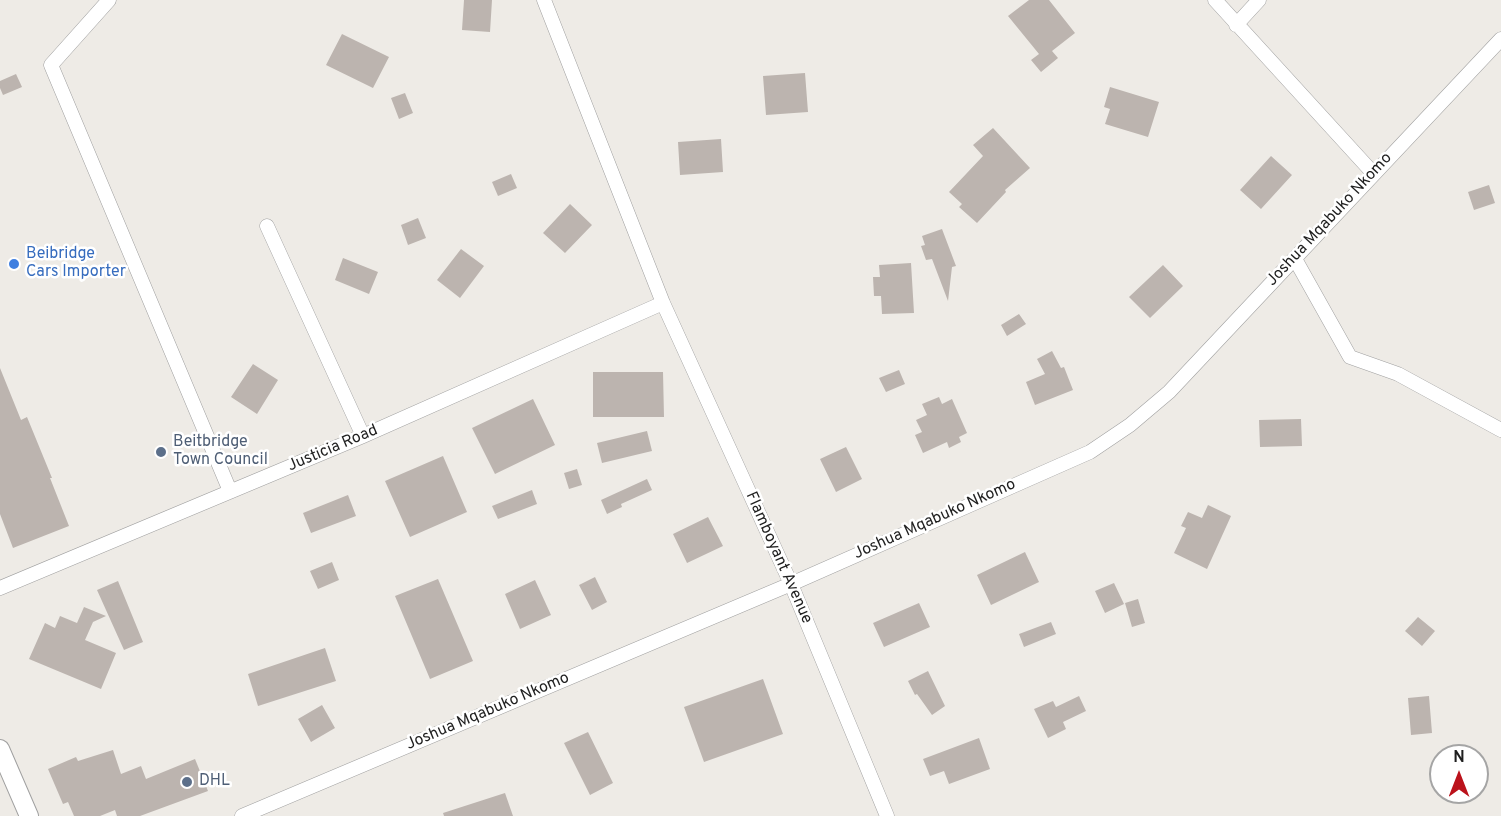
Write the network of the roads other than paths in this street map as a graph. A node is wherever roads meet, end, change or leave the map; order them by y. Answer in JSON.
{"nodes":[{"id":1,"x":109,"y":0,"type":"edge"},
{"id":2,"x":544,"y":0,"type":"edge"},
{"id":3,"x":1215,"y":0,"type":"edge"},
{"id":4,"x":1258,"y":0,"type":"edge"},
{"id":5,"x":1236,"y":25,"type":"junction"},
{"id":6,"x":1501,"y":39,"type":"edge"},
{"id":7,"x":1373,"y":173,"type":"junction"},
{"id":8,"x":267,"y":226,"type":"dead end"},
{"id":9,"x":1295,"y":259,"type":"junction"},
{"id":10,"x":663,"y":303,"type":"junction"},
{"id":11,"x":1501,"y":430,"type":"edge"},
{"id":12,"x":363,"y":436,"type":"junction"},
{"id":13,"x":230,"y":491,"type":"junction"},
{"id":14,"x":791,"y":584,"type":"junction"},
{"id":15,"x":0,"y":588,"type":"edge"},
{"id":16,"x":0,"y":749,"type":"edge"},
{"id":17,"x":29,"y":816,"type":"edge"},
{"id":18,"x":242,"y":816,"type":"edge"},
{"id":19,"x":887,"y":816,"type":"edge"}],
"edges":[{"from":1,"to":13,"type":"street"},
{"from":2,"to":10,"type":"street","name":"Flamboyant Avenue"},
{"from":3,"to":5,"type":"street"},
{"from":4,"to":5,"type":"street"},
{"from":5,"to":7,"type":"street"},
{"from":6,"to":7,"type":"street","name":"Joshua Mqabuko Nkomo"},
{"from":7,"to":9,"type":"street","name":"Joshua Mqabuko Nkomo"},
{"from":8,"to":12,"type":"street"},
{"from":9,"to":11,"type":"street"},
{"from":9,"to":14,"type":"street","name":"Joshua Mqabuko Nkomo"},
{"from":10,"to":12,"type":"street","name":"Justicia Road"},
{"from":10,"to":14,"type":"street","name":"Flamboyant Avenue"},
{"from":12,"to":13,"type":"street","name":"Justicia Road"},
{"from":13,"to":15,"type":"street","name":"Justicia Road"},
{"from":14,"to":18,"type":"street","name":"Joshua Mqabuko Nkomo"},
{"from":14,"to":19,"type":"street","name":"Flamboyant Avenue"},
{"from":16,"to":17,"type":"street"}]}
